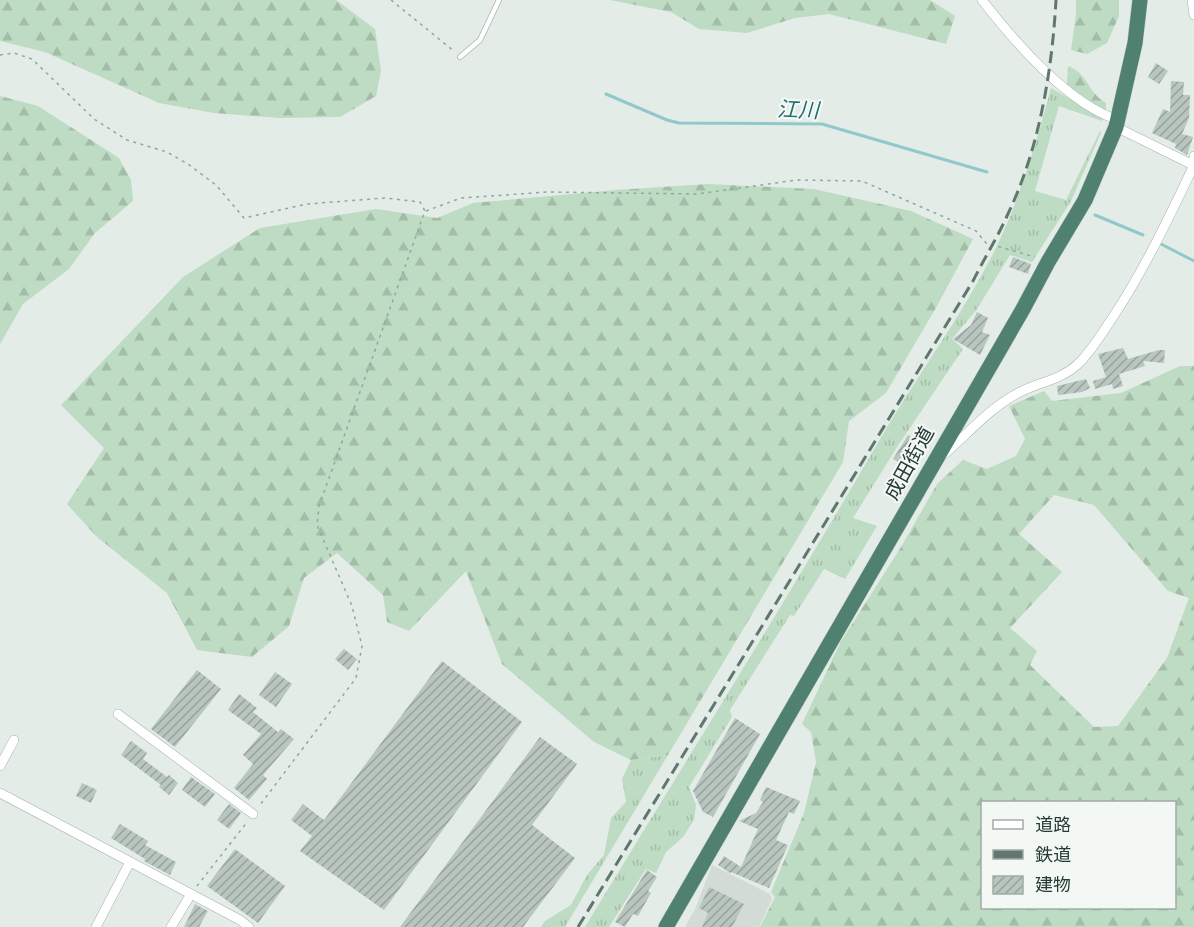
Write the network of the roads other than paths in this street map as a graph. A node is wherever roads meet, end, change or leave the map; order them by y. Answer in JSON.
{"nodes":[{"id":1,"x":499,"y":0,"type":"edge"},
{"id":2,"x":982,"y":0,"type":"edge"},
{"id":3,"x":1140,"y":0,"type":"edge"},
{"id":4,"x":1192,"y":0,"type":"edge"},
{"id":5,"x":1194,"y":15,"type":"edge"},
{"id":6,"x":460,"y":57,"type":"road end"},
{"id":7,"x":1117,"y":123,"type":"junction"},
{"id":8,"x":1194,"y":164,"type":"edge"},
{"id":9,"x":931,"y":465,"type":"junction"},
{"id":10,"x":118,"y":714,"type":"dead end"},
{"id":11,"x":14,"y":740,"type":"dead end"},
{"id":12,"x":0,"y":766,"type":"edge"},
{"id":13,"x":0,"y":793,"type":"edge"},
{"id":14,"x":253,"y":814,"type":"road end"},
{"id":15,"x":130,"y":862,"type":"junction"},
{"id":16,"x":191,"y":894,"type":"junction"},
{"id":17,"x":96,"y":927,"type":"edge"},
{"id":18,"x":171,"y":927,"type":"edge"},
{"id":19,"x":249,"y":927,"type":"edge"},
{"id":20,"x":666,"y":927,"type":"edge"}],
"edges":[{"from":1,"to":6,"type":"lane"},
{"from":2,"to":7,"type":"street"},
{"from":3,"to":7,"type":"highway","name":"成田街道"},
{"from":4,"to":5,"type":"street"},
{"from":7,"to":8,"type":"street"},
{"from":7,"to":9,"type":"highway","name":"成田街道"},
{"from":8,"to":9,"type":"street"},
{"from":9,"to":20,"type":"highway","name":"成田街道"},
{"from":10,"to":14,"type":"street"},
{"from":11,"to":12,"type":"street"},
{"from":13,"to":15,"type":"street"},
{"from":15,"to":16,"type":"street"},
{"from":15,"to":17,"type":"street"},
{"from":16,"to":18,"type":"street"},
{"from":16,"to":19,"type":"street"}]}
